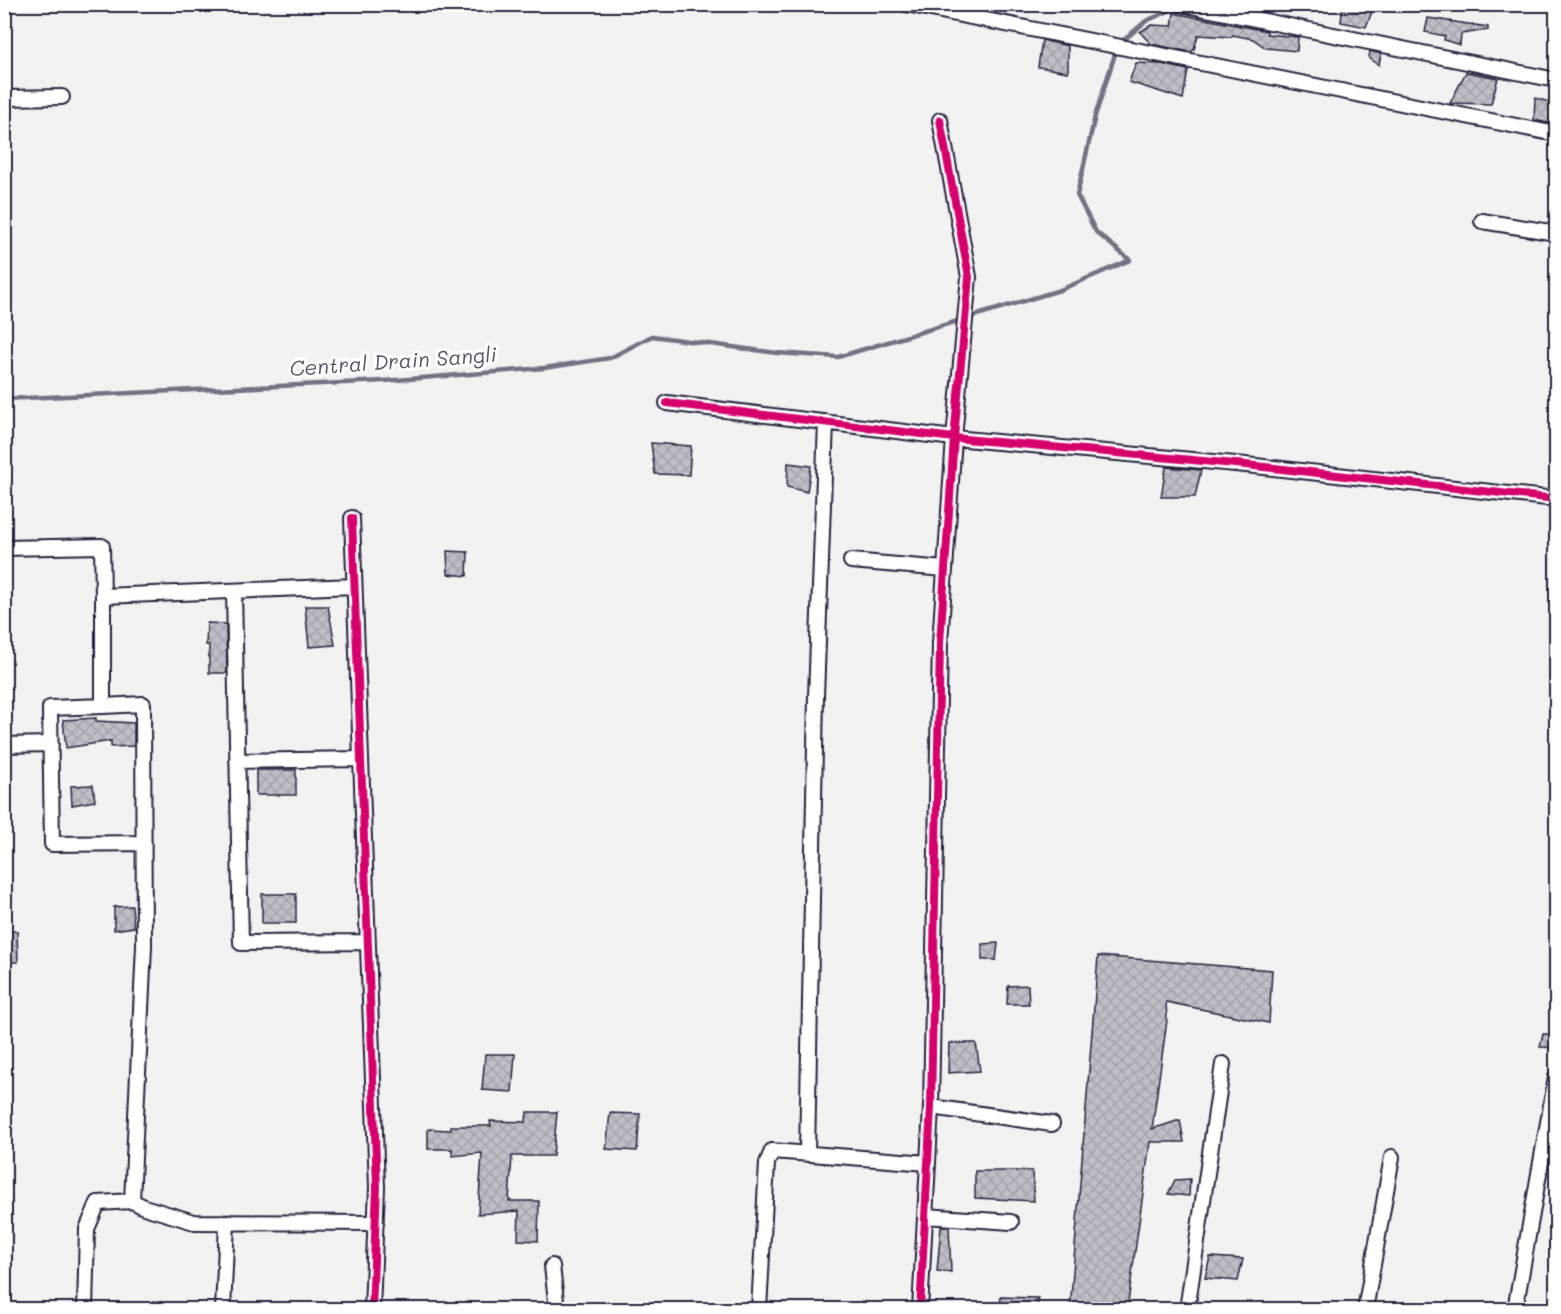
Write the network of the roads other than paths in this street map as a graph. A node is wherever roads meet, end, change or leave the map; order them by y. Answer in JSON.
{"nodes":[{"id":1,"x":906,"y":4,"type":"edge"},
{"id":2,"x":1181,"y":4,"type":"edge"},
{"id":3,"x":1557,"y":80,"type":"edge"},
{"id":4,"x":62,"y":97,"type":"dead end"},
{"id":5,"x":4,"y":98,"type":"edge"},
{"id":6,"x":940,"y":120,"type":"dead end"},
{"id":7,"x":1557,"y":134,"type":"edge"},
{"id":8,"x":1482,"y":220,"type":"dead end"},
{"id":9,"x":1557,"y":232,"type":"edge"},
{"id":10,"x":667,"y":403,"type":"dead end"},
{"id":11,"x":826,"y":422,"type":"junction"},
{"id":12,"x":954,"y":438,"type":"junction"},
{"id":13,"x":1557,"y":499,"type":"edge"},
{"id":14,"x":352,"y":518,"type":"dead end"},
{"id":15,"x":4,"y":548,"type":"edge"},
{"id":16,"x":851,"y":561,"type":"dead end"},
{"id":17,"x":945,"y":569,"type":"junction"},
{"id":18,"x":354,"y":586,"type":"junction"},
{"id":19,"x":234,"y":591,"type":"junction"},
{"id":20,"x":103,"y":596,"type":"junction"},
{"id":21,"x":103,"y":706,"type":"junction"},
{"id":22,"x":51,"y":744,"type":"junction"},
{"id":23,"x":4,"y":745,"type":"edge"},
{"id":24,"x":361,"y":759,"type":"junction"},
{"id":25,"x":237,"y":761,"type":"junction"},
{"id":26,"x":144,"y":843,"type":"junction"},
{"id":27,"x":368,"y":942,"type":"junction"},
{"id":28,"x":1222,"y":1064,"type":"dead end"},
{"id":29,"x":1557,"y":1077,"type":"edge"},
{"id":30,"x":931,"y":1107,"type":"junction"},
{"id":31,"x":1052,"y":1124,"type":"dead end"},
{"id":32,"x":807,"y":1154,"type":"junction"},
{"id":33,"x":1392,"y":1157,"type":"dead end"},
{"id":34,"x":928,"y":1163,"type":"junction"},
{"id":35,"x":132,"y":1201,"type":"junction"},
{"id":36,"x":925,"y":1216,"type":"junction"},
{"id":37,"x":1011,"y":1222,"type":"dead end"},
{"id":38,"x":227,"y":1223,"type":"junction"},
{"id":39,"x":376,"y":1223,"type":"junction"},
{"id":40,"x":552,"y":1266,"type":"dead end"},
{"id":41,"x":85,"y":1310,"type":"edge"},
{"id":42,"x":223,"y":1310,"type":"edge"},
{"id":43,"x":372,"y":1310,"type":"edge"},
{"id":44,"x":557,"y":1310,"type":"edge"},
{"id":45,"x":759,"y":1310,"type":"edge"},
{"id":46,"x":920,"y":1310,"type":"edge"},
{"id":47,"x":1187,"y":1310,"type":"edge"},
{"id":48,"x":1365,"y":1310,"type":"edge"},
{"id":49,"x":1515,"y":1310,"type":"edge"}],
"edges":[{"from":1,"to":7,"type":"street"},
{"from":2,"to":3,"type":"street"},
{"from":4,"to":5,"type":"street"},
{"from":6,"to":12,"type":"street"},
{"from":8,"to":9,"type":"street"},
{"from":10,"to":11,"type":"street"},
{"from":11,"to":12,"type":"street"},
{"from":11,"to":32,"type":"street"},
{"from":12,"to":13,"type":"street"},
{"from":12,"to":17,"type":"street"},
{"from":14,"to":18,"type":"street"},
{"from":15,"to":20,"type":"street"},
{"from":16,"to":17,"type":"street"},
{"from":17,"to":30,"type":"street"},
{"from":18,"to":19,"type":"street"},
{"from":18,"to":24,"type":"street"},
{"from":19,"to":20,"type":"street"},
{"from":19,"to":25,"type":"street"},
{"from":20,"to":21,"type":"street"},
{"from":21,"to":22,"type":"street"},
{"from":21,"to":26,"type":"street"},
{"from":22,"to":23,"type":"street"},
{"from":22,"to":26,"type":"street"},
{"from":24,"to":25,"type":"street"},
{"from":24,"to":27,"type":"street"},
{"from":25,"to":27,"type":"street"},
{"from":26,"to":35,"type":"street"},
{"from":27,"to":39,"type":"street"},
{"from":28,"to":47,"type":"street"},
{"from":29,"to":49,"type":"street"},
{"from":30,"to":31,"type":"street"},
{"from":30,"to":34,"type":"street"},
{"from":32,"to":34,"type":"street"},
{"from":32,"to":45,"type":"street"},
{"from":33,"to":48,"type":"street"},
{"from":34,"to":36,"type":"street"},
{"from":35,"to":38,"type":"street"},
{"from":35,"to":41,"type":"street"},
{"from":36,"to":37,"type":"street"},
{"from":36,"to":46,"type":"street"},
{"from":38,"to":39,"type":"street"},
{"from":38,"to":42,"type":"street"},
{"from":39,"to":43,"type":"street"},
{"from":40,"to":44,"type":"street"}]}
